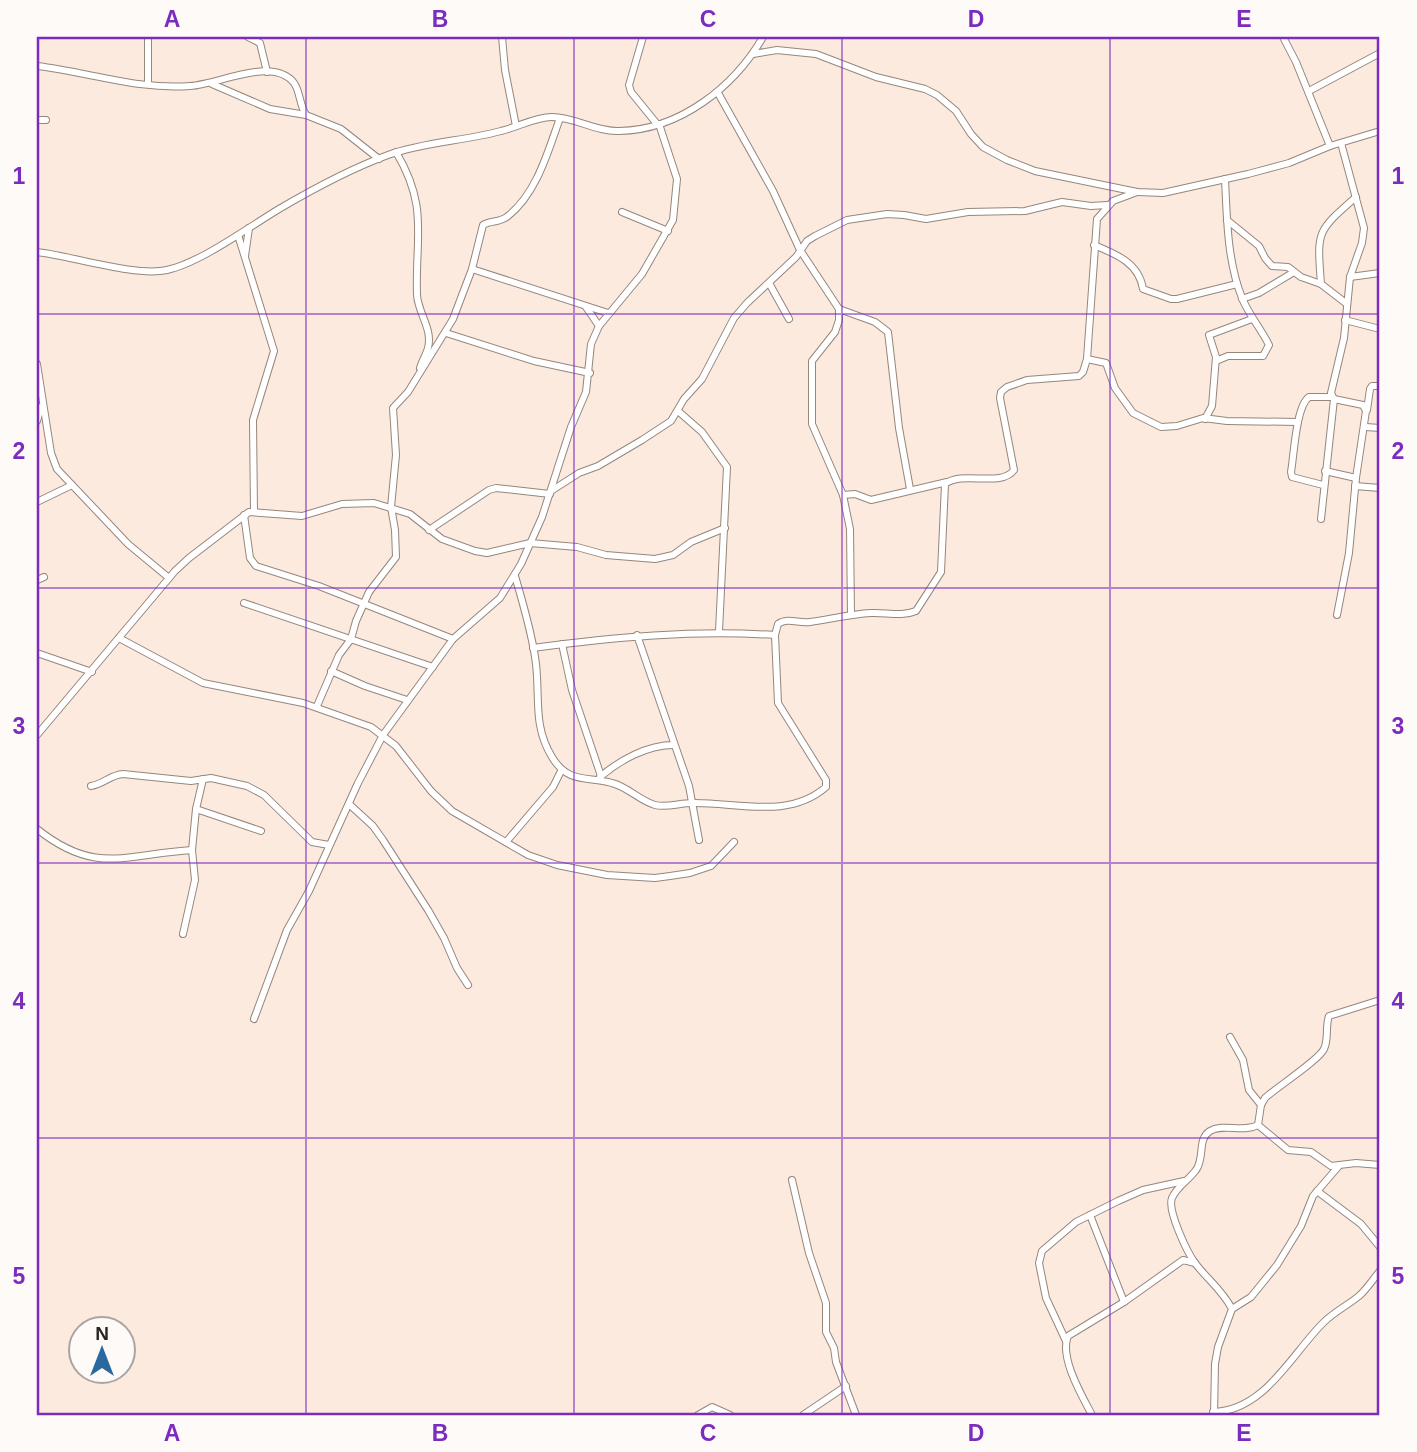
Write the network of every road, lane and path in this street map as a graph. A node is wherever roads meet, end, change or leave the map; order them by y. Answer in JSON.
{"nodes":[{"id":1,"x":148,"y":37,"type":"edge"},
{"id":2,"x":248,"y":37,"type":"edge"},
{"id":3,"x":502,"y":37,"type":"edge"},
{"id":4,"x":643,"y":37,"type":"edge"},
{"id":5,"x":764,"y":37,"type":"edge"},
{"id":6,"x":1283,"y":37,"type":"edge"},
{"id":7,"x":1380,"y":53,"type":"edge"},
{"id":8,"x":753,"y":54,"type":"junction"},
{"id":9,"x":37,"y":66,"type":"edge"},
{"id":10,"x":267,"y":72,"type":"junction"},
{"id":11,"x":148,"y":84,"type":"junction"},
{"id":12,"x":210,"y":84,"type":"junction"},
{"id":13,"x":1309,"y":91,"type":"junction"},
{"id":14,"x":718,"y":93,"type":"junction"},
{"id":15,"x":306,"y":115,"type":"junction"},
{"id":16,"x":560,"y":118,"type":"junction"},
{"id":17,"x":37,"y":120,"type":"edge"},
{"id":18,"x":46,"y":120,"type":"dead end"},
{"id":19,"x":658,"y":124,"type":"junction"},
{"id":20,"x":516,"y":126,"type":"junction"},
{"id":21,"x":1380,"y":131,"type":"edge"},
{"id":22,"x":1341,"y":142,"type":"junction"},
{"id":23,"x":1330,"y":146,"type":"junction"},
{"id":24,"x":396,"y":152,"type":"junction"},
{"id":25,"x":379,"y":159,"type":"junction"},
{"id":26,"x":1225,"y":179,"type":"junction"},
{"id":27,"x":1137,"y":192,"type":"junction"},
{"id":28,"x":1356,"y":197,"type":"junction"},
{"id":29,"x":1107,"y":205,"type":"junction"},
{"id":30,"x":622,"y":212,"type":"dead end"},
{"id":31,"x":1227,"y":220,"type":"junction"},
{"id":32,"x":249,"y":228,"type":"junction"},
{"id":33,"x":668,"y":231,"type":"junction"},
{"id":34,"x":238,"y":235,"type":"junction"},
{"id":35,"x":1094,"y":245,"type":"junction"},
{"id":36,"x":800,"y":250,"type":"junction"},
{"id":37,"x":37,"y":252,"type":"edge"},
{"id":38,"x":245,"y":258,"type":"junction"},
{"id":39,"x":472,"y":269,"type":"junction"},
{"id":40,"x":1294,"y":272,"type":"junction"},
{"id":41,"x":1380,"y":273,"type":"edge"},
{"id":42,"x":1350,"y":277,"type":"junction"},
{"id":43,"x":769,"y":283,"type":"junction"},
{"id":44,"x":1237,"y":284,"type":"junction"},
{"id":45,"x":1321,"y":284,"type":"junction"},
{"id":46,"x":1242,"y":299,"type":"junction"},
{"id":47,"x":1347,"y":304,"type":"junction"},
{"id":48,"x":586,"y":307,"type":"junction"},
{"id":49,"x":839,"y":309,"type":"junction"},
{"id":50,"x":608,"y":313,"type":"junction"},
{"id":51,"x":789,"y":319,"type":"dead end"},
{"id":52,"x":1252,"y":319,"type":"junction"},
{"id":53,"x":1345,"y":320,"type":"junction"},
{"id":54,"x":599,"y":326,"type":"junction"},
{"id":55,"x":1380,"y":329,"type":"edge"},
{"id":56,"x":446,"y":333,"type":"junction"},
{"id":57,"x":1087,"y":359,"type":"junction"},
{"id":58,"x":1216,"y":361,"type":"junction"},
{"id":59,"x":37,"y":365,"type":"edge"},
{"id":60,"x":419,"y":373,"type":"junction"},
{"id":61,"x":590,"y":373,"type":"junction"},
{"id":62,"x":1380,"y":386,"type":"edge"},
{"id":63,"x":1333,"y":398,"type":"junction"},
{"id":64,"x":42,"y":405,"type":"junction"},
{"id":65,"x":678,"y":411,"type":"junction"},
{"id":66,"x":1366,"y":411,"type":"junction"},
{"id":67,"x":1205,"y":419,"type":"junction"},
{"id":68,"x":37,"y":421,"type":"edge"},
{"id":69,"x":1298,"y":422,"type":"junction"},
{"id":70,"x":1366,"y":427,"type":"junction"},
{"id":71,"x":1380,"y":428,"type":"edge"},
{"id":72,"x":1325,"y":471,"type":"junction"},
{"id":73,"x":1356,"y":478,"type":"junction"},
{"id":74,"x":947,"y":482,"type":"junction"},
{"id":75,"x":72,"y":485,"type":"junction"},
{"id":76,"x":1323,"y":485,"type":"junction"},
{"id":77,"x":1355,"y":486,"type":"junction"},
{"id":78,"x":1380,"y":488,"type":"edge"},
{"id":79,"x":910,"y":489,"type":"junction"},
{"id":80,"x":551,"y":493,"type":"junction"},
{"id":81,"x":843,"y":495,"type":"junction"},
{"id":82,"x":37,"y":502,"type":"edge"},
{"id":83,"x":391,"y":507,"type":"junction"},
{"id":84,"x":254,"y":512,"type":"junction"},
{"id":85,"x":244,"y":515,"type":"junction"},
{"id":86,"x":1321,"y":519,"type":"dead end"},
{"id":87,"x":725,"y":527,"type":"junction"},
{"id":88,"x":429,"y":530,"type":"junction"},
{"id":89,"x":530,"y":543,"type":"junction"},
{"id":90,"x":515,"y":576,"type":"junction"},
{"id":91,"x":169,"y":578,"type":"junction"},
{"id":92,"x":244,"y":603,"type":"dead end"},
{"id":93,"x":364,"y":604,"type":"junction"},
{"id":94,"x":1337,"y":614,"type":"dead end"},
{"id":95,"x":851,"y":615,"type":"junction"},
{"id":96,"x":719,"y":631,"type":"junction"},
{"id":97,"x":637,"y":635,"type":"junction"},
{"id":98,"x":775,"y":635,"type":"junction"},
{"id":99,"x":119,"y":638,"type":"junction"},
{"id":100,"x":351,"y":639,"type":"junction"},
{"id":101,"x":453,"y":639,"type":"junction"},
{"id":102,"x":562,"y":644,"type":"junction"},
{"id":103,"x":533,"y":648,"type":"junction"},
{"id":104,"x":37,"y":653,"type":"edge"},
{"id":105,"x":433,"y":667,"type":"junction"},
{"id":106,"x":331,"y":671,"type":"junction"},
{"id":107,"x":92,"y":672,"type":"junction"},
{"id":108,"x":407,"y":700,"type":"junction"},
{"id":109,"x":317,"y":706,"type":"junction"},
{"id":110,"x":383,"y":734,"type":"junction"},
{"id":111,"x":37,"y":735,"type":"edge"},
{"id":112,"x":674,"y":745,"type":"junction"},
{"id":113,"x":561,"y":771,"type":"junction"},
{"id":114,"x":598,"y":778,"type":"junction"},
{"id":115,"x":203,"y":779,"type":"junction"},
{"id":116,"x":91,"y":786,"type":"dead end"},
{"id":117,"x":694,"y":803,"type":"junction"},
{"id":118,"x":349,"y":804,"type":"junction"},
{"id":119,"x":196,"y":809,"type":"junction"},
{"id":120,"x":37,"y":829,"type":"edge"},
{"id":121,"x":261,"y":831,"type":"dead end"},
{"id":122,"x":699,"y":840,"type":"dead end"},
{"id":123,"x":506,"y":842,"type":"junction"},
{"id":124,"x":734,"y":842,"type":"dead end"},
{"id":125,"x":329,"y":845,"type":"junction"},
{"id":126,"x":192,"y":850,"type":"junction"},
{"id":127,"x":183,"y":934,"type":"dead end"},
{"id":128,"x":468,"y":985,"type":"dead end"},
{"id":129,"x":1380,"y":1000,"type":"edge"},
{"id":130,"x":254,"y":1019,"type":"dead end"},
{"id":131,"x":1230,"y":1037,"type":"dead end"},
{"id":132,"x":1261,"y":1105,"type":"junction"},
{"id":133,"x":1258,"y":1125,"type":"junction"},
{"id":134,"x":1380,"y":1164,"type":"edge"},
{"id":135,"x":1335,"y":1166,"type":"junction"},
{"id":136,"x":792,"y":1180,"type":"dead end"},
{"id":137,"x":1185,"y":1181,"type":"junction"},
{"id":138,"x":1317,"y":1191,"type":"junction"},
{"id":139,"x":1090,"y":1216,"type":"junction"},
{"id":140,"x":1188,"y":1246,"type":"junction"},
{"id":141,"x":1380,"y":1247,"type":"edge"},
{"id":142,"x":1183,"y":1260,"type":"junction"},
{"id":143,"x":1195,"y":1262,"type":"junction"},
{"id":144,"x":1380,"y":1271,"type":"edge"},
{"id":145,"x":1124,"y":1302,"type":"junction"},
{"id":146,"x":1232,"y":1309,"type":"junction"},
{"id":147,"x":1066,"y":1341,"type":"junction"},
{"id":148,"x":846,"y":1386,"type":"junction"},
{"id":149,"x":1214,"y":1414,"type":"edge"},
{"id":150,"x":698,"y":1415,"type":"edge"},
{"id":151,"x":730,"y":1415,"type":"edge"},
{"id":152,"x":803,"y":1415,"type":"edge"},
{"id":153,"x":856,"y":1415,"type":"edge"},
{"id":154,"x":1091,"y":1415,"type":"edge"}],
"edges":[{"from":1,"to":11,"type":"street"},
{"from":2,"to":10,"type":"street"},
{"from":3,"to":20,"type":"street"},
{"from":4,"to":19,"type":"street"},
{"from":5,"to":8,"type":"street"},
{"from":6,"to":13,"type":"street"},
{"from":7,"to":13,"type":"street"},
{"from":8,"to":14,"type":"street"},
{"from":8,"to":27,"type":"street"},
{"from":9,"to":11,"type":"street"},
{"from":10,"to":12,"type":"street"},
{"from":10,"to":15,"type":"street"},
{"from":11,"to":12,"type":"street"},
{"from":12,"to":15,"type":"street"},
{"from":13,"to":23,"type":"street"},
{"from":14,"to":19,"type":"street"},
{"from":14,"to":36,"type":"street"},
{"from":15,"to":25,"type":"street"},
{"from":16,"to":19,"type":"street"},
{"from":16,"to":20,"type":"street"},
{"from":16,"to":39,"type":"street"},
{"from":17,"to":18,"type":"street"},
{"from":19,"to":33,"type":"street"},
{"from":20,"to":24,"type":"street"},
{"from":21,"to":22,"type":"street"},
{"from":22,"to":23,"type":"street"},
{"from":22,"to":28,"type":"street"},
{"from":23,"to":26,"type":"street"},
{"from":24,"to":25,"type":"street"},
{"from":24,"to":60,"type":"street"},
{"from":25,"to":32,"type":"street"},
{"from":26,"to":27,"type":"street"},
{"from":26,"to":31,"type":"street"},
{"from":27,"to":29,"type":"street"},
{"from":28,"to":42,"type":"street"},
{"from":28,"to":45,"type":"street"},
{"from":29,"to":35,"type":"street"},
{"from":29,"to":36,"type":"street"},
{"from":30,"to":33,"type":"street"},
{"from":31,"to":40,"type":"street"},
{"from":31,"to":44,"type":"street"},
{"from":32,"to":34,"type":"street"},
{"from":32,"to":38,"type":"street"},
{"from":33,"to":50,"type":"street"},
{"from":34,"to":37,"type":"street"},
{"from":34,"to":38,"type":"street"},
{"from":35,"to":44,"type":"street"},
{"from":35,"to":57,"type":"street"},
{"from":36,"to":43,"type":"street"},
{"from":36,"to":49,"type":"street"},
{"from":38,"to":84,"type":"street"},
{"from":39,"to":48,"type":"street"},
{"from":39,"to":56,"type":"street"},
{"from":40,"to":45,"type":"street"},
{"from":40,"to":46,"type":"street"},
{"from":41,"to":42,"type":"street"},
{"from":42,"to":47,"type":"street"},
{"from":43,"to":51,"type":"street"},
{"from":43,"to":65,"type":"street"},
{"from":44,"to":46,"type":"street"},
{"from":45,"to":47,"type":"street"},
{"from":46,"to":52,"type":"street"},
{"from":47,"to":53,"type":"street"},
{"from":48,"to":50,"type":"street"},
{"from":48,"to":54,"type":"street"},
{"from":49,"to":79,"type":"street"},
{"from":49,"to":81,"type":"street"},
{"from":50,"to":54,"type":"street"},
{"from":52,"to":58,"type":"street"},
{"from":52,"to":58,"type":"street"},
{"from":53,"to":55,"type":"street"},
{"from":53,"to":63,"type":"street"},
{"from":54,"to":61,"type":"street"},
{"from":56,"to":60,"type":"street"},
{"from":56,"to":61,"type":"street"},
{"from":57,"to":67,"type":"street"},
{"from":57,"to":74,"type":"street"},
{"from":58,"to":67,"type":"street"},
{"from":59,"to":64,"type":"street"},
{"from":60,"to":83,"type":"street"},
{"from":61,"to":80,"type":"street"},
{"from":62,"to":66,"type":"street"},
{"from":63,"to":66,"type":"street"},
{"from":63,"to":69,"type":"street"},
{"from":63,"to":72,"type":"street"},
{"from":64,"to":68,"type":"street"},
{"from":64,"to":75,"type":"street"},
{"from":65,"to":80,"type":"street"},
{"from":65,"to":87,"type":"street"},
{"from":66,"to":70,"type":"street"},
{"from":67,"to":69,"type":"street"},
{"from":69,"to":76,"type":"street"},
{"from":70,"to":71,"type":"street"},
{"from":70,"to":73,"type":"street"},
{"from":72,"to":73,"type":"street"},
{"from":72,"to":76,"type":"street"},
{"from":73,"to":77,"type":"street"},
{"from":74,"to":79,"type":"street"},
{"from":74,"to":95,"type":"street"},
{"from":75,"to":82,"type":"street"},
{"from":75,"to":91,"type":"street"},
{"from":76,"to":86,"type":"street"},
{"from":77,"to":78,"type":"street"},
{"from":77,"to":94,"type":"street"},
{"from":79,"to":81,"type":"street"},
{"from":80,"to":88,"type":"street"},
{"from":80,"to":89,"type":"street"},
{"from":81,"to":95,"type":"street"},
{"from":83,"to":84,"type":"street"},
{"from":83,"to":88,"type":"street"},
{"from":83,"to":93,"type":"street"},
{"from":84,"to":85,"type":"street"},
{"from":85,"to":91,"type":"street"},
{"from":85,"to":93,"type":"street"},
{"from":87,"to":89,"type":"street"},
{"from":87,"to":96,"type":"street"},
{"from":88,"to":89,"type":"street"},
{"from":89,"to":90,"type":"street"},
{"from":90,"to":101,"type":"street"},
{"from":90,"to":103,"type":"street"},
{"from":91,"to":99,"type":"street"},
{"from":92,"to":100,"type":"street"},
{"from":93,"to":100,"type":"street"},
{"from":93,"to":101,"type":"street"},
{"from":95,"to":98,"type":"street"},
{"from":96,"to":97,"type":"street"},
{"from":96,"to":98,"type":"street"},
{"from":97,"to":102,"type":"street"},
{"from":97,"to":112,"type":"street"},
{"from":98,"to":117,"type":"street"},
{"from":99,"to":107,"type":"street"},
{"from":99,"to":109,"type":"street"},
{"from":100,"to":105,"type":"street"},
{"from":100,"to":106,"type":"street"},
{"from":101,"to":105,"type":"street"},
{"from":102,"to":103,"type":"street"},
{"from":102,"to":114,"type":"street"},
{"from":103,"to":113,"type":"street"},
{"from":104,"to":107,"type":"street"},
{"from":105,"to":108,"type":"street"},
{"from":106,"to":108,"type":"street"},
{"from":106,"to":109,"type":"street"},
{"from":107,"to":111,"type":"street"},
{"from":108,"to":110,"type":"street"},
{"from":109,"to":110,"type":"street"},
{"from":110,"to":118,"type":"street"},
{"from":110,"to":123,"type":"street"},
{"from":112,"to":114,"type":"street"},
{"from":112,"to":117,"type":"street"},
{"from":113,"to":114,"type":"street"},
{"from":113,"to":123,"type":"street"},
{"from":114,"to":117,"type":"street"},
{"from":115,"to":116,"type":"street"},
{"from":115,"to":119,"type":"street"},
{"from":115,"to":125,"type":"street"},
{"from":117,"to":122,"type":"street"},
{"from":118,"to":125,"type":"street"},
{"from":118,"to":128,"type":"street"},
{"from":119,"to":121,"type":"street"},
{"from":119,"to":126,"type":"street"},
{"from":120,"to":126,"type":"street"},
{"from":123,"to":124,"type":"street"},
{"from":125,"to":130,"type":"street"},
{"from":126,"to":127,"type":"street"},
{"from":129,"to":132,"type":"street"},
{"from":131,"to":132,"type":"street"},
{"from":132,"to":133,"type":"street"},
{"from":133,"to":135,"type":"street"},
{"from":133,"to":137,"type":"street"},
{"from":134,"to":135,"type":"street"},
{"from":135,"to":138,"type":"street"},
{"from":136,"to":148,"type":"street"},
{"from":137,"to":139,"type":"street"},
{"from":137,"to":140,"type":"street"},
{"from":138,"to":141,"type":"street"},
{"from":138,"to":146,"type":"street"},
{"from":139,"to":145,"type":"street"},
{"from":139,"to":147,"type":"street"},
{"from":140,"to":142,"type":"street"},
{"from":140,"to":143,"type":"street"},
{"from":142,"to":143,"type":"street"},
{"from":142,"to":145,"type":"street"},
{"from":143,"to":146,"type":"street"},
{"from":144,"to":149,"type":"street"},
{"from":145,"to":147,"type":"street"},
{"from":146,"to":149,"type":"street"},
{"from":147,"to":154,"type":"street"},
{"from":148,"to":152,"type":"street"},
{"from":148,"to":153,"type":"street"},
{"from":150,"to":151,"type":"street"}]}
